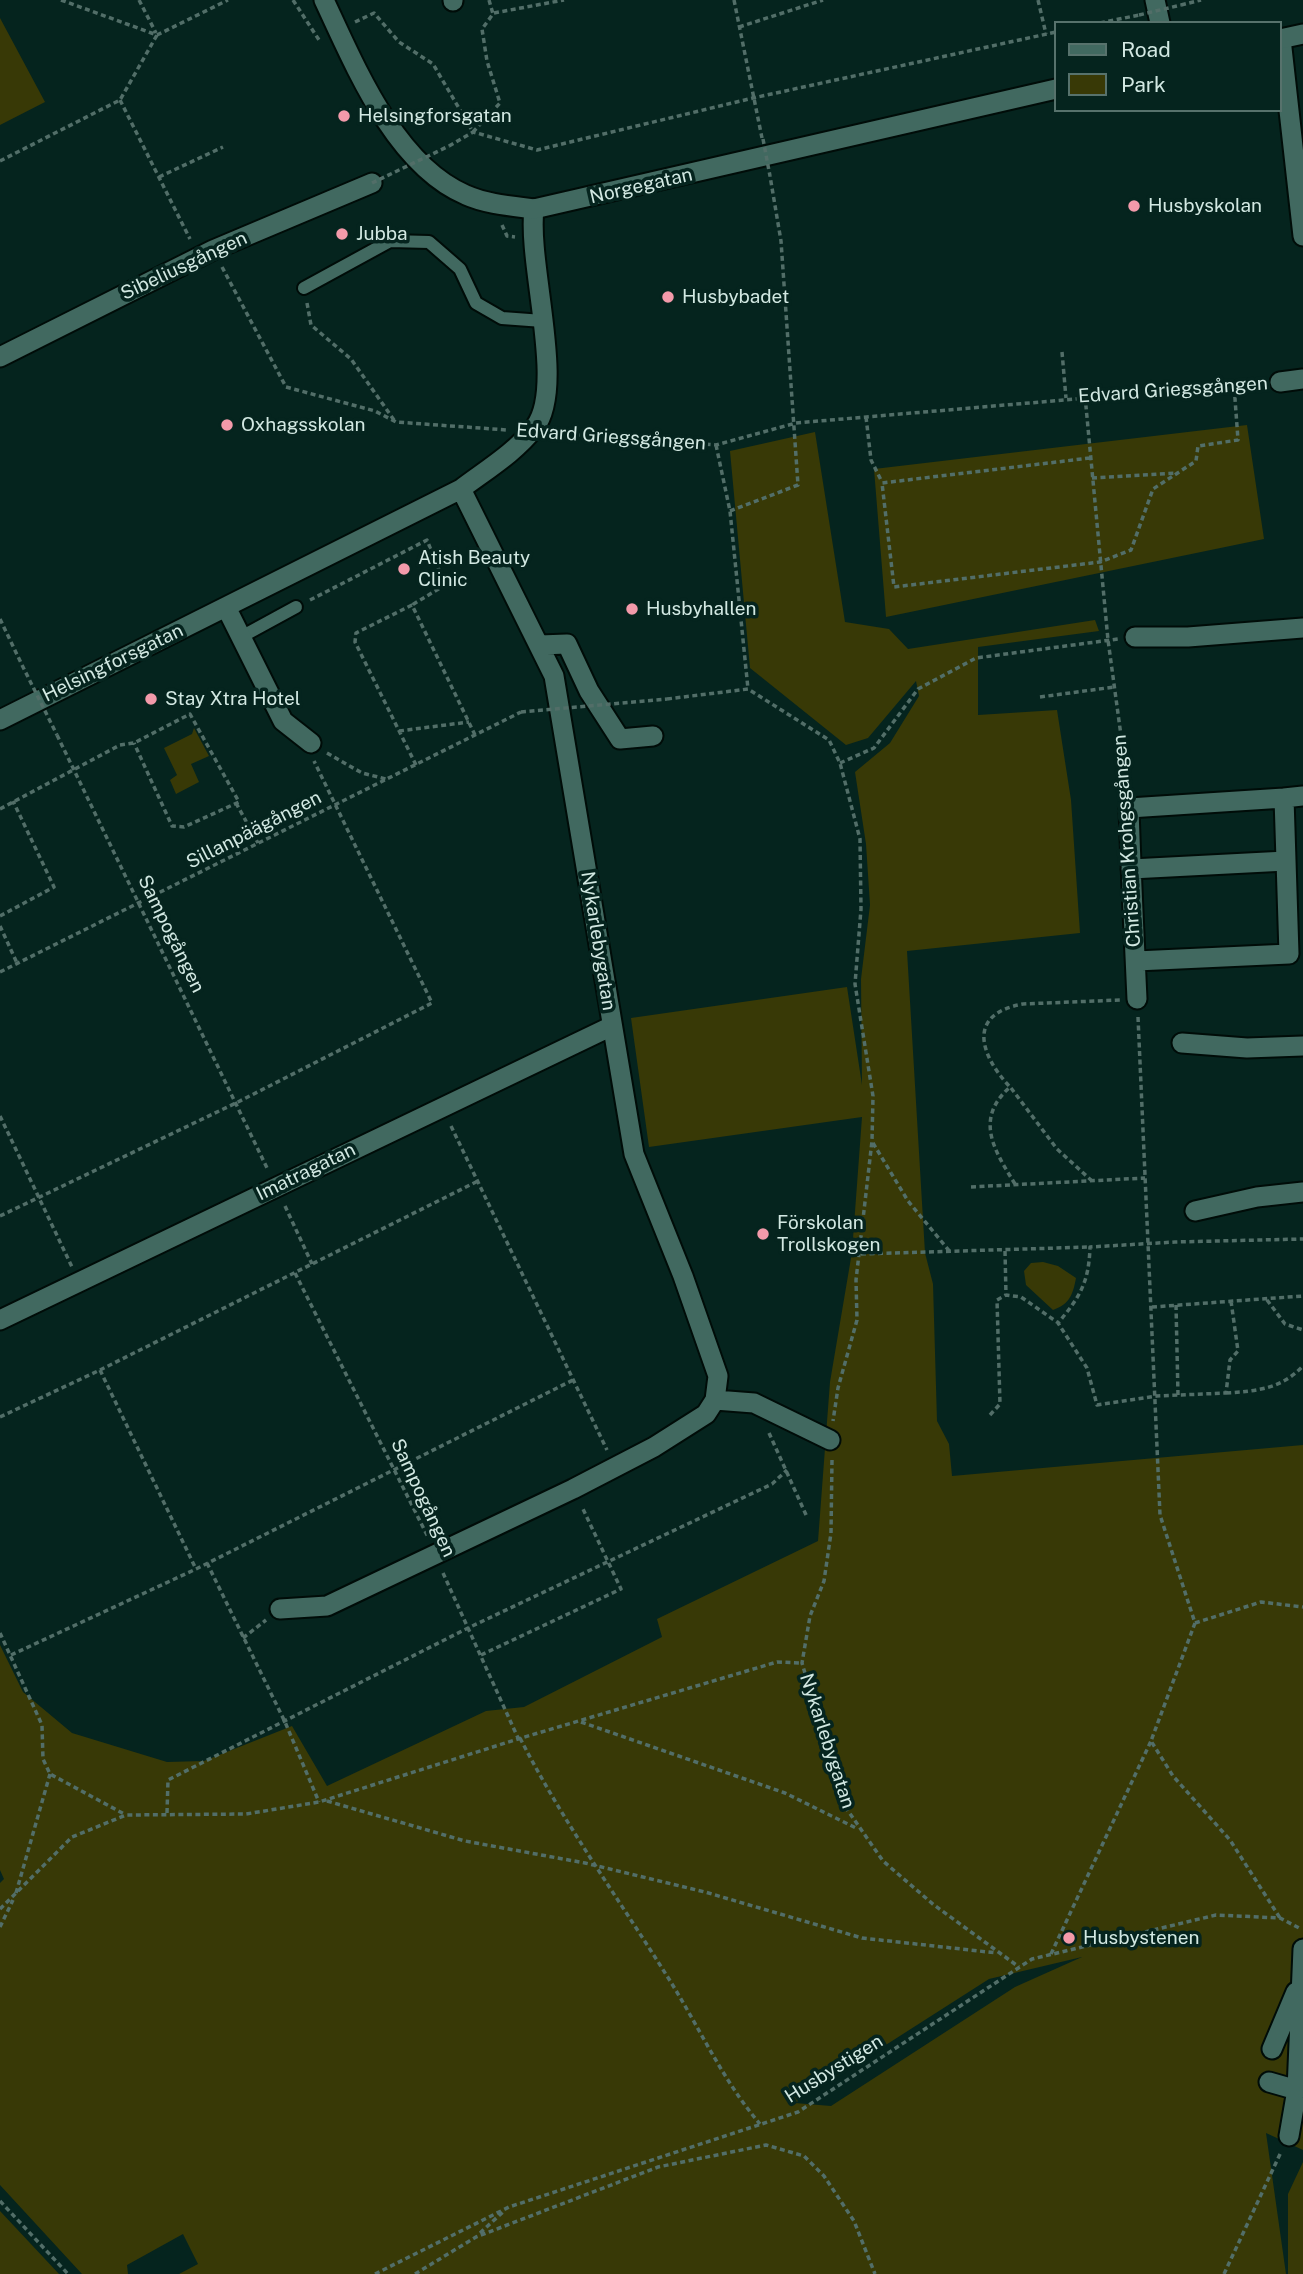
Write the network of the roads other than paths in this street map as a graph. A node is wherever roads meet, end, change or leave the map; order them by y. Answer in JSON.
{"nodes":[{"id":1,"x":324,"y":0,"type":"edge"},
{"id":2,"x":1155,"y":0,"type":"edge"},
{"id":3,"x":1160,"y":21,"type":"edge"},
{"id":4,"x":1303,"y":34,"type":"edge"},
{"id":5,"x":1282,"y":39,"type":"edge"},
{"id":6,"x":1282,"y":48,"type":"edge"},
{"id":7,"x":1054,"y":89,"type":"edge"},
{"id":8,"x":372,"y":183,"type":"road end"},
{"id":9,"x":534,"y":209,"type":"junction"},
{"id":10,"x":1303,"y":236,"type":"edge"},
{"id":11,"x":304,"y":288,"type":"road end"},
{"id":12,"x":543,"y":321,"type":"junction"},
{"id":13,"x":0,"y":357,"type":"edge"},
{"id":14,"x":1303,"y":379,"type":"edge"},
{"id":15,"x":1279,"y":382,"type":"road end"},
{"id":16,"x":461,"y":489,"type":"junction"},
{"id":17,"x":226,"y":607,"type":"junction"},
{"id":18,"x":296,"y":607,"type":"road end"},
{"id":19,"x":1303,"y":628,"type":"edge"},
{"id":20,"x":241,"y":636,"type":"junction"},
{"id":21,"x":1135,"y":636,"type":"dead end"},
{"id":22,"x":540,"y":645,"type":"junction"},
{"id":23,"x":0,"y":720,"type":"edge"},
{"id":24,"x":653,"y":736,"type":"dead end"},
{"id":25,"x":311,"y":743,"type":"road end"},
{"id":26,"x":1294,"y":797,"type":"edge"},
{"id":27,"x":1286,"y":861,"type":"junction"},
{"id":28,"x":1131,"y":869,"type":"junction"},
{"id":29,"x":1136,"y":961,"type":"junction"},
{"id":30,"x":1138,"y":999,"type":"road end"},
{"id":31,"x":612,"y":1026,"type":"junction"},
{"id":32,"x":1182,"y":1043,"type":"dead end"},
{"id":33,"x":1303,"y":1046,"type":"edge"},
{"id":34,"x":1303,"y":1192,"type":"edge"},
{"id":35,"x":1195,"y":1212,"type":"dead end"},
{"id":36,"x":0,"y":1320,"type":"edge"},
{"id":37,"x":715,"y":1400,"type":"junction"},
{"id":38,"x":830,"y":1440,"type":"road end"},
{"id":39,"x":280,"y":1609,"type":"road end"},
{"id":40,"x":1303,"y":1949,"type":"edge"},
{"id":41,"x":1301,"y":1980,"type":"edge"},
{"id":42,"x":1272,"y":2049,"type":"dead end"},
{"id":43,"x":1269,"y":2082,"type":"dead end"},
{"id":44,"x":1297,"y":2090,"type":"junction"},
{"id":45,"x":1289,"y":2136,"type":"road end"}],
"edges":[{"from":1,"to":9,"type":"street","name":"Norgegatan"},
{"from":2,"to":3,"type":"street"},
{"from":4,"to":5,"type":"street"},
{"from":6,"to":10,"type":"street"},
{"from":7,"to":9,"type":"street","name":"Norgegatan"},
{"from":8,"to":13,"type":"street","name":"Sibeliusgången"},
{"from":9,"to":12,"type":"street","name":"Helsingforsgatan"},
{"from":11,"to":12,"type":"lane"},
{"from":12,"to":16,"type":"street","name":"Helsingforsgatan"},
{"from":14,"to":15,"type":"street","name":"Edvard Griegsgången"},
{"from":16,"to":17,"type":"street","name":"Helsingforsgatan"},
{"from":16,"to":22,"type":"street","name":"Nykarlebygatan"},
{"from":17,"to":20,"type":"street"},
{"from":17,"to":23,"type":"street","name":"Helsingforsgatan"},
{"from":18,"to":20,"type":"lane"},
{"from":19,"to":21,"type":"street"},
{"from":20,"to":25,"type":"street"},
{"from":22,"to":24,"type":"street"},
{"from":22,"to":31,"type":"street","name":"Nykarlebygatan"},
{"from":26,"to":27,"type":"street"},
{"from":26,"to":28,"type":"street","name":"Christian Krohgsgången"},
{"from":27,"to":28,"type":"street"},
{"from":27,"to":29,"type":"street"},
{"from":28,"to":29,"type":"street","name":"Christian Krohgsgången"},
{"from":29,"to":30,"type":"street","name":"Christian Krohgsgången"},
{"from":31,"to":36,"type":"street","name":"Imatragatan"},
{"from":31,"to":37,"type":"street","name":"Nykarlebygatan"},
{"from":32,"to":33,"type":"street"},
{"from":34,"to":35,"type":"street"},
{"from":37,"to":38,"type":"street"},
{"from":37,"to":39,"type":"street"},
{"from":40,"to":41,"type":"street"},
{"from":41,"to":42,"type":"street"},
{"from":41,"to":44,"type":"street"},
{"from":43,"to":44,"type":"street"},
{"from":44,"to":45,"type":"street"}]}
